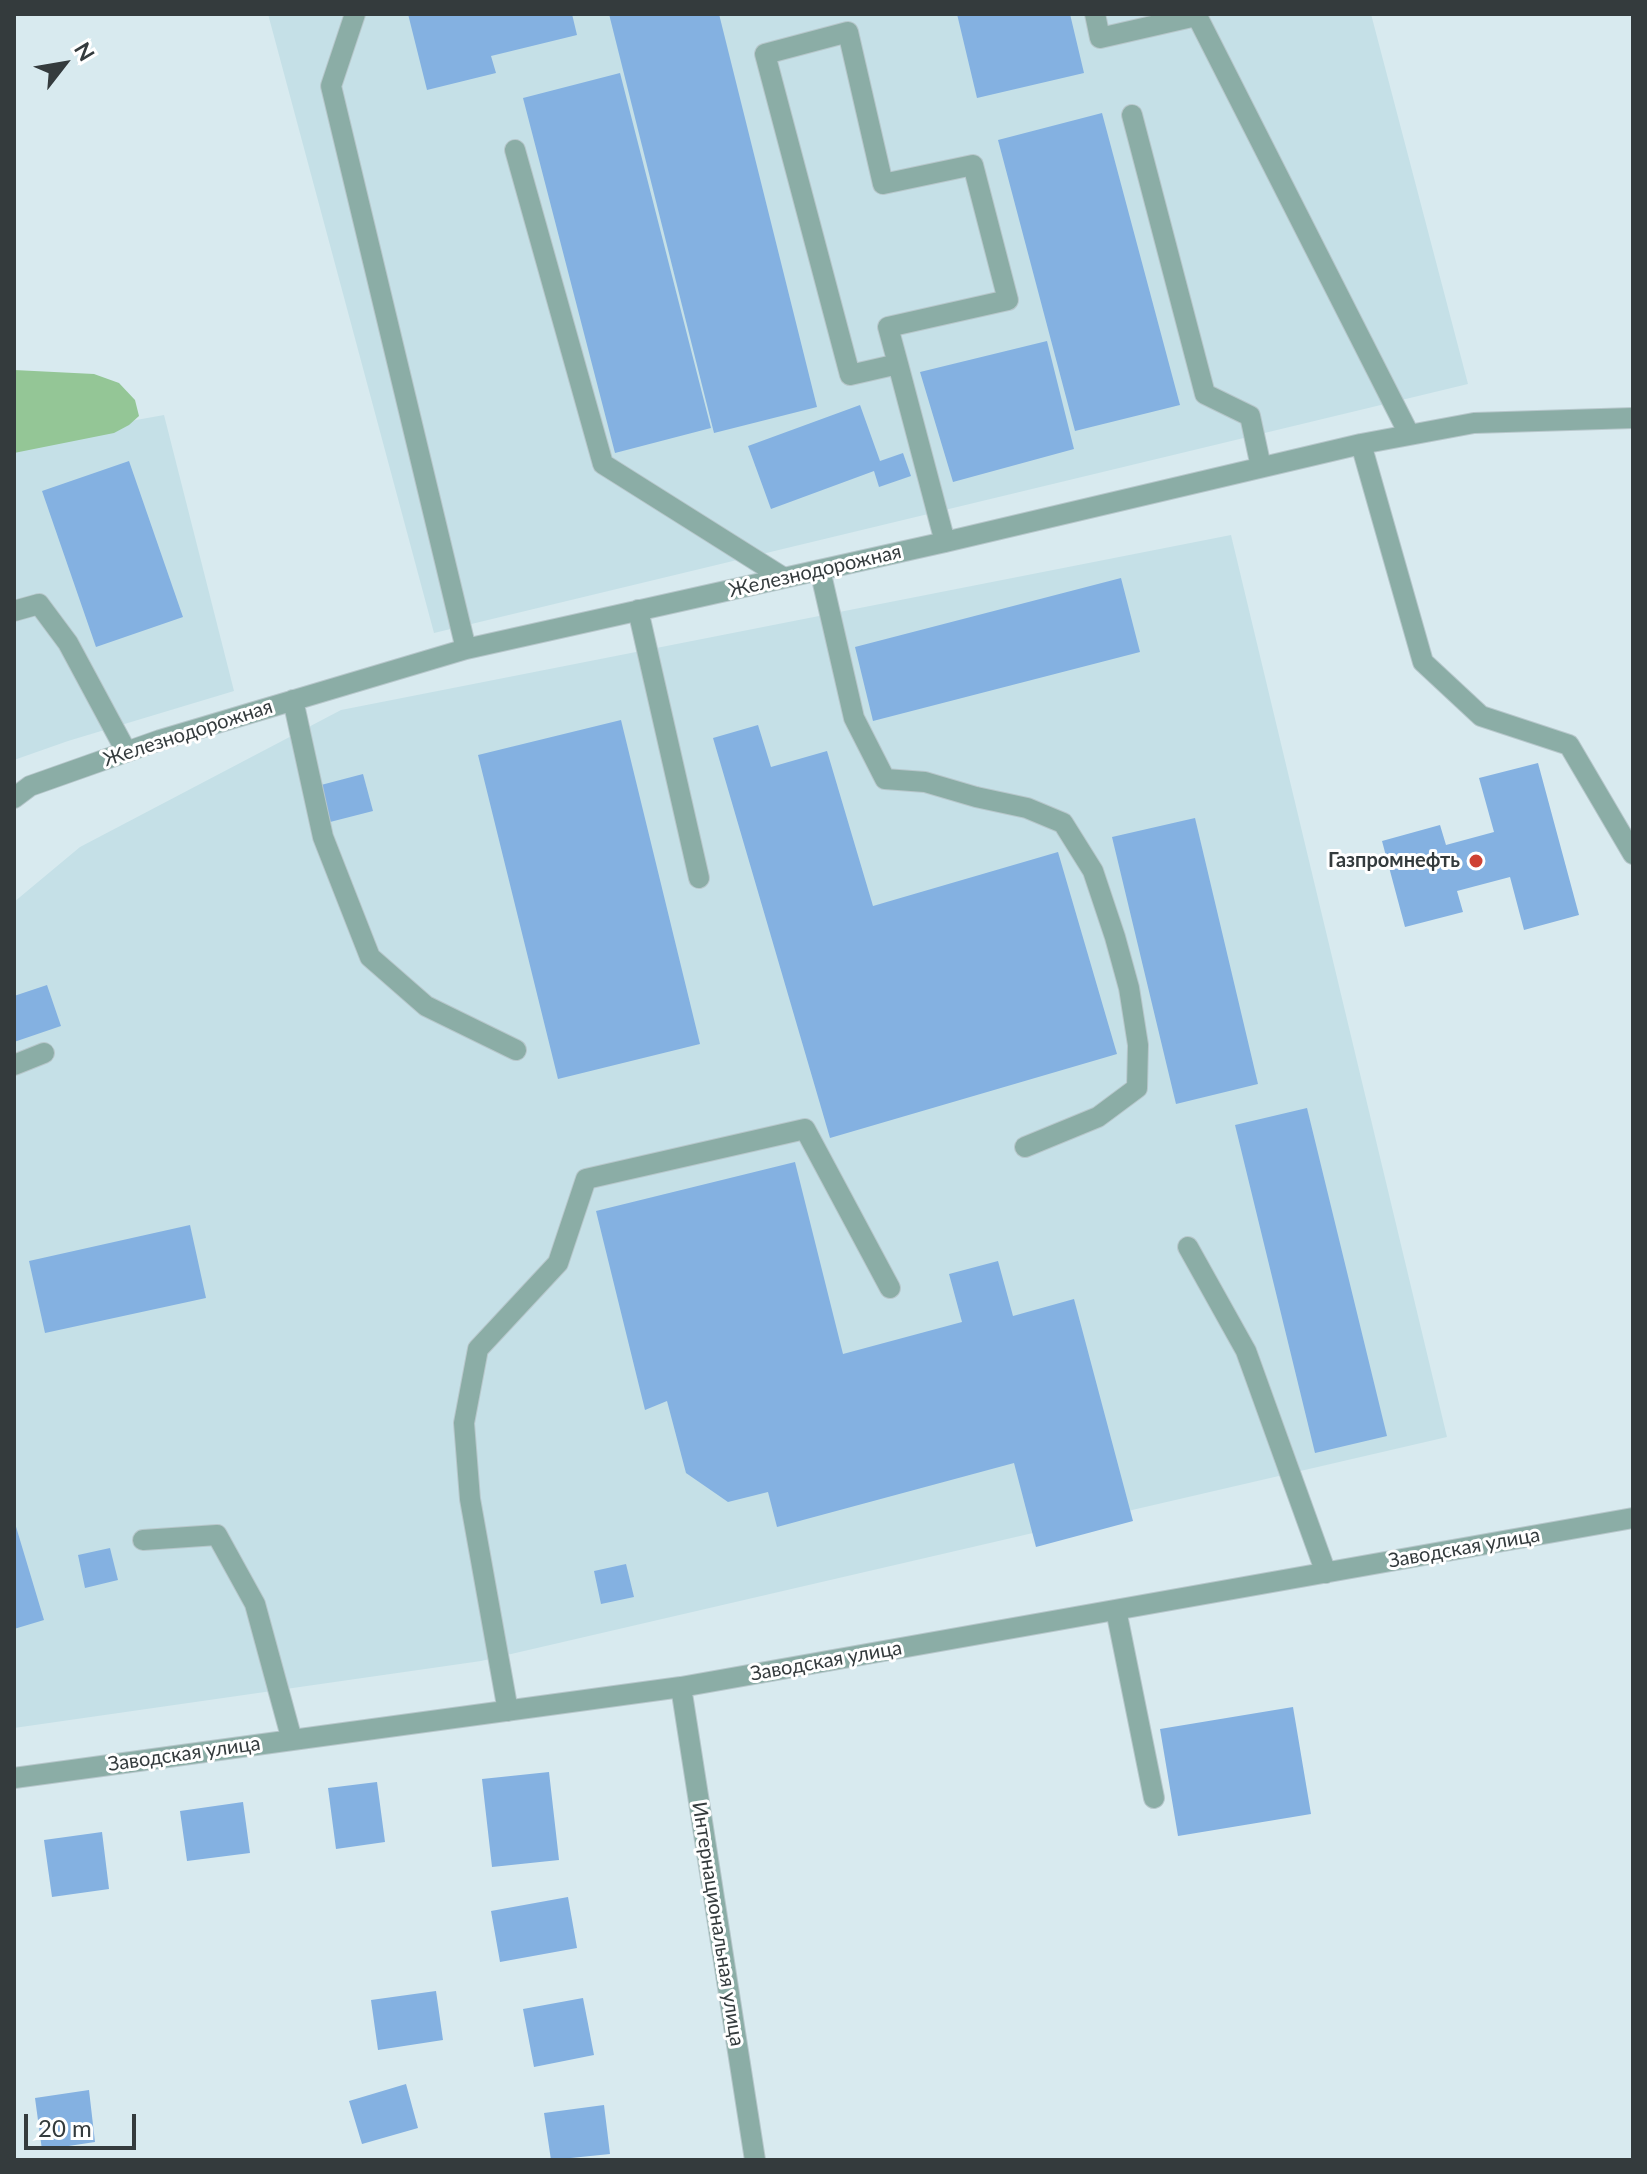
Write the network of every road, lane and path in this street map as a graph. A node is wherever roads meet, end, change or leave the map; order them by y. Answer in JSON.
{"nodes":[{"id":1,"x":355,"y":14,"type":"edge"},
{"id":2,"x":1095,"y":14,"type":"edge"},
{"id":3,"x":1196,"y":15,"type":"edge"},
{"id":4,"x":1132,"y":115,"type":"dead end"},
{"id":5,"x":515,"y":150,"type":"dead end"},
{"id":6,"x":898,"y":364,"type":"junction"},
{"id":7,"x":1633,"y":418,"type":"edge"},
{"id":8,"x":1409,"y":434,"type":"junction"},
{"id":9,"x":1361,"y":444,"type":"junction"},
{"id":10,"x":1261,"y":467,"type":"junction"},
{"id":11,"x":945,"y":542,"type":"junction"},
{"id":12,"x":820,"y":570,"type":"junction"},
{"id":13,"x":784,"y":578,"type":"junction"},
{"id":14,"x":638,"y":610,"type":"junction"},
{"id":15,"x":14,"y":611,"type":"edge"},
{"id":16,"x":466,"y":649,"type":"junction"},
{"id":17,"x":293,"y":700,"type":"junction"},
{"id":18,"x":126,"y":751,"type":"junction"},
{"id":19,"x":14,"y":798,"type":"edge"},
{"id":20,"x":1633,"y":854,"type":"edge"},
{"id":21,"x":699,"y":878,"type":"dead end"},
{"id":22,"x":516,"y":1050,"type":"dead end"},
{"id":23,"x":44,"y":1053,"type":"dead end"},
{"id":24,"x":14,"y":1065,"type":"edge"},
{"id":25,"x":1025,"y":1147,"type":"dead end"},
{"id":26,"x":1188,"y":1247,"type":"dead end"},
{"id":27,"x":890,"y":1288,"type":"dead end"},
{"id":28,"x":1633,"y":1518,"type":"edge"},
{"id":29,"x":143,"y":1540,"type":"dead end"},
{"id":30,"x":1326,"y":1573,"type":"junction"},
{"id":31,"x":1116,"y":1610,"type":"junction"},
{"id":32,"x":681,"y":1687,"type":"junction"},
{"id":33,"x":508,"y":1711,"type":"junction"},
{"id":34,"x":292,"y":1740,"type":"junction"},
{"id":35,"x":14,"y":1778,"type":"edge"},
{"id":36,"x":1154,"y":1798,"type":"dead end"},
{"id":37,"x":755,"y":2160,"type":"edge"}],
"edges":[{"from":1,"to":16,"type":"street"},
{"from":2,"to":3,"type":"street"},
{"from":3,"to":8,"type":"street"},
{"from":4,"to":10,"type":"street"},
{"from":5,"to":13,"type":"street"},
{"from":6,"to":6,"type":"street"},
{"from":6,"to":11,"type":"street"},
{"from":7,"to":8,"type":"street","name":"Железнодорожная"},
{"from":8,"to":9,"type":"street","name":"Железнодорожная"},
{"from":9,"to":10,"type":"street","name":"Железнодорожная"},
{"from":9,"to":20,"type":"street"},
{"from":10,"to":11,"type":"street","name":"Железнодорожная"},
{"from":11,"to":12,"type":"street","name":"Железнодорожная"},
{"from":12,"to":13,"type":"street","name":"Железнодорожная"},
{"from":12,"to":25,"type":"street"},
{"from":13,"to":14,"type":"street","name":"Железнодорожная"},
{"from":14,"to":16,"type":"street","name":"Железнодорожная"},
{"from":14,"to":21,"type":"street"},
{"from":15,"to":18,"type":"street"},
{"from":16,"to":17,"type":"street","name":"Железнодорожная"},
{"from":17,"to":18,"type":"street","name":"Железнодорожная"},
{"from":17,"to":22,"type":"street"},
{"from":18,"to":19,"type":"street","name":"Железнодорожная"},
{"from":23,"to":24,"type":"street"},
{"from":26,"to":30,"type":"street"},
{"from":27,"to":33,"type":"street"},
{"from":28,"to":30,"type":"street","name":"Заводская улица"},
{"from":29,"to":34,"type":"street"},
{"from":30,"to":31,"type":"street","name":"Заводская улица"},
{"from":31,"to":32,"type":"street","name":"Заводская улица"},
{"from":31,"to":36,"type":"street"},
{"from":32,"to":33,"type":"street","name":"Заводская улица"},
{"from":32,"to":37,"type":"street","name":"Интернациональная улица"},
{"from":33,"to":34,"type":"street","name":"Заводская улица"},
{"from":34,"to":35,"type":"street","name":"Заводская улица"}]}
